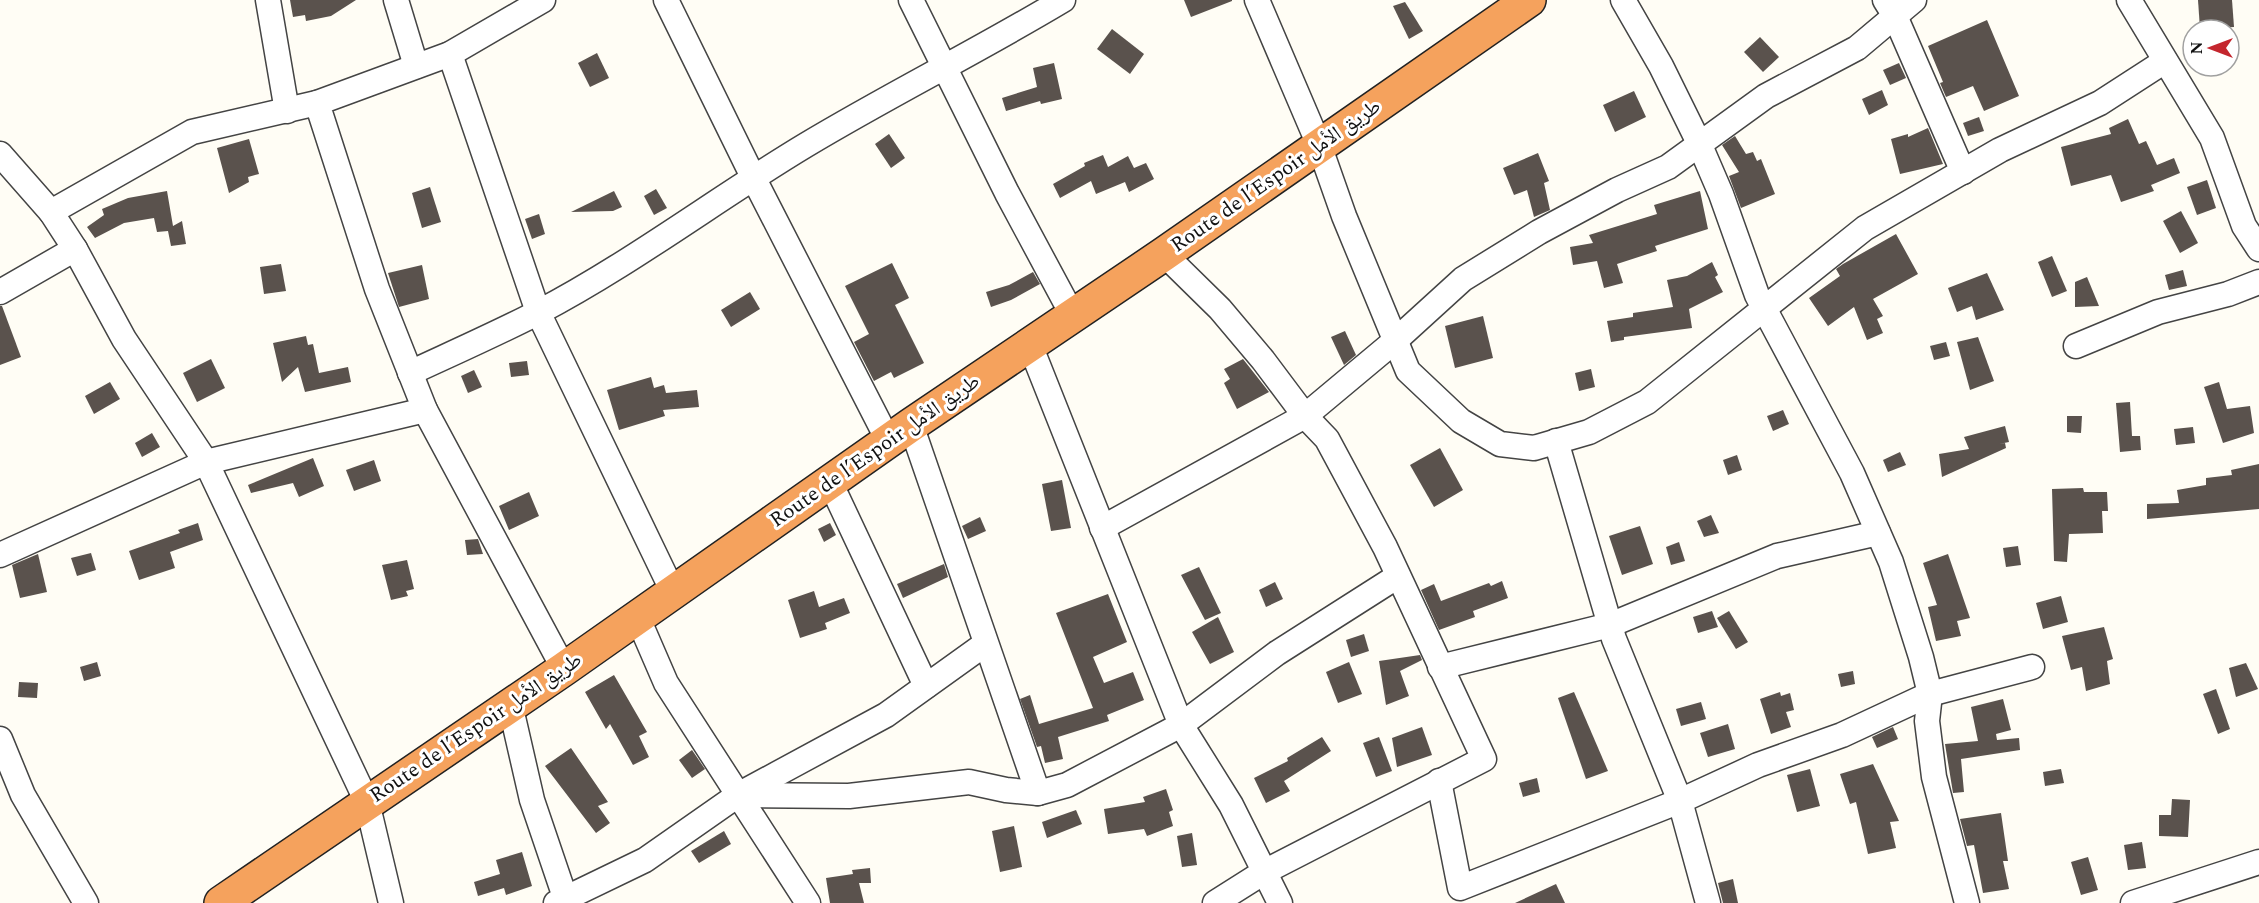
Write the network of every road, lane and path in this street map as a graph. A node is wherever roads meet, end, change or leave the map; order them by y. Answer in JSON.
{"nodes":[{"id":1,"x":267,"y":0,"type":"edge"},
{"id":2,"x":396,"y":0,"type":"edge"},
{"id":3,"x":543,"y":0,"type":"edge"},
{"id":4,"x":666,"y":0,"type":"edge"},
{"id":5,"x":911,"y":0,"type":"edge"},
{"id":6,"x":1063,"y":0,"type":"edge"},
{"id":7,"x":1257,"y":0,"type":"edge"},
{"id":8,"x":1529,"y":0,"type":"edge"},
{"id":9,"x":1623,"y":0,"type":"edge"},
{"id":10,"x":1914,"y":0,"type":"edge"},
{"id":11,"x":2129,"y":0,"type":"edge"},
{"id":12,"x":1890,"y":8,"type":"edge"},
{"id":13,"x":450,"y":54,"type":"junction"},
{"id":14,"x":2165,"y":61,"type":"junction"},
{"id":15,"x":416,"y":66,"type":"junction"},
{"id":16,"x":944,"y":68,"type":"junction"},
{"id":17,"x":317,"y":103,"type":"junction"},
{"id":18,"x":287,"y":111,"type":"junction"},
{"id":19,"x":1699,"y":143,"type":"junction"},
{"id":20,"x":1319,"y":145,"type":"junction"},
{"id":21,"x":0,"y":154,"type":"edge"},
{"id":22,"x":1963,"y":172,"type":"junction"},
{"id":23,"x":753,"y":177,"type":"junction"},
{"id":24,"x":51,"y":212,"type":"junction"},
{"id":25,"x":75,"y":249,"type":"junction"},
{"id":26,"x":2259,"y":249,"type":"edge"},
{"id":27,"x":1164,"y":254,"type":"junction"},
{"id":28,"x":2259,"y":282,"type":"edge"},
{"id":29,"x":0,"y":292,"type":"edge"},
{"id":30,"x":1765,"y":309,"type":"junction"},
{"id":31,"x":538,"y":312,"type":"junction"},
{"id":32,"x":1073,"y":316,"type":"junction"},
{"id":33,"x":1396,"y":340,"type":"junction"},
{"id":34,"x":1030,"y":345,"type":"junction"},
{"id":35,"x":2076,"y":346,"type":"dead end"},
{"id":36,"x":410,"y":373,"type":"junction"},
{"id":37,"x":425,"y":410,"type":"junction"},
{"id":38,"x":1305,"y":416,"type":"junction"},
{"id":39,"x":900,"y":434,"type":"junction"},
{"id":40,"x":1556,"y":441,"type":"junction"},
{"id":41,"x":206,"y":462,"type":"junction"},
{"id":42,"x":830,"y":482,"type":"junction"},
{"id":43,"x":1102,"y":528,"type":"junction"},
{"id":44,"x":1878,"y":533,"type":"junction"},
{"id":45,"x":0,"y":555,"type":"edge"},
{"id":46,"x":1398,"y":576,"type":"junction"},
{"id":47,"x":673,"y":592,"type":"junction"},
{"id":48,"x":637,"y":616,"type":"junction"},
{"id":49,"x":1610,"y":625,"type":"junction"},
{"id":50,"x":986,"y":644,"type":"junction"},
{"id":51,"x":1440,"y":667,"type":"junction"},
{"id":52,"x":2031,"y":667,"type":"dead end"},
{"id":53,"x":564,"y":669,"type":"junction"},
{"id":54,"x":926,"y":686,"type":"junction"},
{"id":55,"x":1930,"y":694,"type":"junction"},
{"id":56,"x":510,"y":704,"type":"junction"},
{"id":57,"x":1181,"y":725,"type":"junction"},
{"id":58,"x":0,"y":739,"type":"edge"},
{"id":59,"x":1439,"y":781,"type":"junction"},
{"id":60,"x":1038,"y":793,"type":"junction"},
{"id":61,"x":738,"y":795,"type":"junction"},
{"id":62,"x":1680,"y":801,"type":"junction"},
{"id":63,"x":367,"y":802,"type":"junction"},
{"id":64,"x":2259,"y":862,"type":"edge"},
{"id":65,"x":1264,"y":872,"type":"junction"},
{"id":66,"x":563,"y":901,"type":"edge"},
{"id":67,"x":86,"y":903,"type":"edge"},
{"id":68,"x":222,"y":903,"type":"edge"},
{"id":69,"x":391,"y":903,"type":"edge"},
{"id":70,"x":808,"y":903,"type":"edge"},
{"id":71,"x":1215,"y":903,"type":"edge"},
{"id":72,"x":1280,"y":903,"type":"edge"},
{"id":73,"x":1708,"y":903,"type":"edge"},
{"id":74,"x":1967,"y":903,"type":"edge"},
{"id":75,"x":2133,"y":903,"type":"edge"}],
"edges":[{"from":1,"to":18,"type":"street"},
{"from":2,"to":15,"type":"street"},
{"from":3,"to":13,"type":"street"},
{"from":4,"to":23,"type":"street"},
{"from":5,"to":16,"type":"street"},
{"from":6,"to":16,"type":"street"},
{"from":7,"to":20,"type":"street"},
{"from":8,"to":20,"type":"highway","name":"Route de l’Espoir طريق الأمل"},
{"from":9,"to":19,"type":"street"},
{"from":10,"to":12,"type":"street"},
{"from":11,"to":14,"type":"street"},
{"from":12,"to":19,"type":"street"},
{"from":12,"to":22,"type":"street"},
{"from":13,"to":15,"type":"street"},
{"from":13,"to":31,"type":"street"},
{"from":14,"to":22,"type":"street"},
{"from":14,"to":26,"type":"street"},
{"from":15,"to":17,"type":"street"},
{"from":16,"to":23,"type":"street"},
{"from":16,"to":32,"type":"street"},
{"from":17,"to":18,"type":"street"},
{"from":17,"to":36,"type":"street"},
{"from":18,"to":24,"type":"street"},
{"from":19,"to":30,"type":"street"},
{"from":19,"to":33,"type":"street"},
{"from":20,"to":27,"type":"highway","name":"Route de l’Espoir طريق الأمل"},
{"from":20,"to":33,"type":"street"},
{"from":21,"to":24,"type":"street"},
{"from":22,"to":30,"type":"street"},
{"from":23,"to":31,"type":"street"},
{"from":23,"to":39,"type":"street"},
{"from":24,"to":25,"type":"street"},
{"from":25,"to":29,"type":"street"},
{"from":25,"to":41,"type":"street"},
{"from":27,"to":32,"type":"highway","name":"Route de l’Espoir طريق الأمل"},
{"from":27,"to":38,"type":"street"},
{"from":28,"to":35,"type":"street"},
{"from":30,"to":40,"type":"street"},
{"from":30,"to":44,"type":"street"},
{"from":31,"to":36,"type":"street"},
{"from":31,"to":47,"type":"street"},
{"from":32,"to":34,"type":"highway","name":"Route de l’Espoir طريق الأمل"},
{"from":33,"to":38,"type":"street"},
{"from":33,"to":40,"type":"street"},
{"from":34,"to":39,"type":"highway","name":"Route de l’Espoir طريق الأمل"},
{"from":34,"to":43,"type":"street"},
{"from":36,"to":37,"type":"street"},
{"from":37,"to":41,"type":"street"},
{"from":37,"to":53,"type":"street"},
{"from":38,"to":43,"type":"street"},
{"from":38,"to":46,"type":"street"},
{"from":39,"to":42,"type":"highway","name":"Route de l’Espoir طريق الأمل"},
{"from":39,"to":50,"type":"street"},
{"from":40,"to":49,"type":"street"},
{"from":41,"to":45,"type":"street"},
{"from":41,"to":63,"type":"street"},
{"from":42,"to":47,"type":"highway","name":"Route de l’Espoir طريق الأمل"},
{"from":42,"to":54,"type":"street"},
{"from":43,"to":57,"type":"street"},
{"from":44,"to":49,"type":"street"},
{"from":44,"to":55,"type":"street"},
{"from":46,"to":51,"type":"street"},
{"from":46,"to":57,"type":"street"},
{"from":47,"to":48,"type":"highway","name":"Route de l’Espoir طريق الأمل"},
{"from":48,"to":53,"type":"highway","name":"Route de l’Espoir طريق الأمل"},
{"from":48,"to":61,"type":"street"},
{"from":49,"to":51,"type":"street"},
{"from":49,"to":62,"type":"street"},
{"from":50,"to":54,"type":"street"},
{"from":50,"to":60,"type":"street"},
{"from":51,"to":59,"type":"street"},
{"from":52,"to":55,"type":"street"},
{"from":53,"to":56,"type":"highway","name":"Route de l’Espoir طريق الأمل"},
{"from":54,"to":61,"type":"street"},
{"from":55,"to":62,"type":"street"},
{"from":55,"to":74,"type":"street"},
{"from":56,"to":63,"type":"highway","name":"Route de l’Espoir طريق الأمل"},
{"from":56,"to":66,"type":"street"},
{"from":57,"to":60,"type":"street"},
{"from":57,"to":65,"type":"street"},
{"from":58,"to":67,"type":"street"},
{"from":59,"to":62,"type":"street"},
{"from":59,"to":65,"type":"street"},
{"from":60,"to":61,"type":"street"},
{"from":61,"to":66,"type":"street"},
{"from":61,"to":70,"type":"street"},
{"from":62,"to":73,"type":"street"},
{"from":63,"to":68,"type":"highway","name":"Route de l’Espoir طريق الأمل"},
{"from":63,"to":69,"type":"street"},
{"from":64,"to":75,"type":"street"},
{"from":65,"to":71,"type":"street"},
{"from":65,"to":72,"type":"street"}]}
